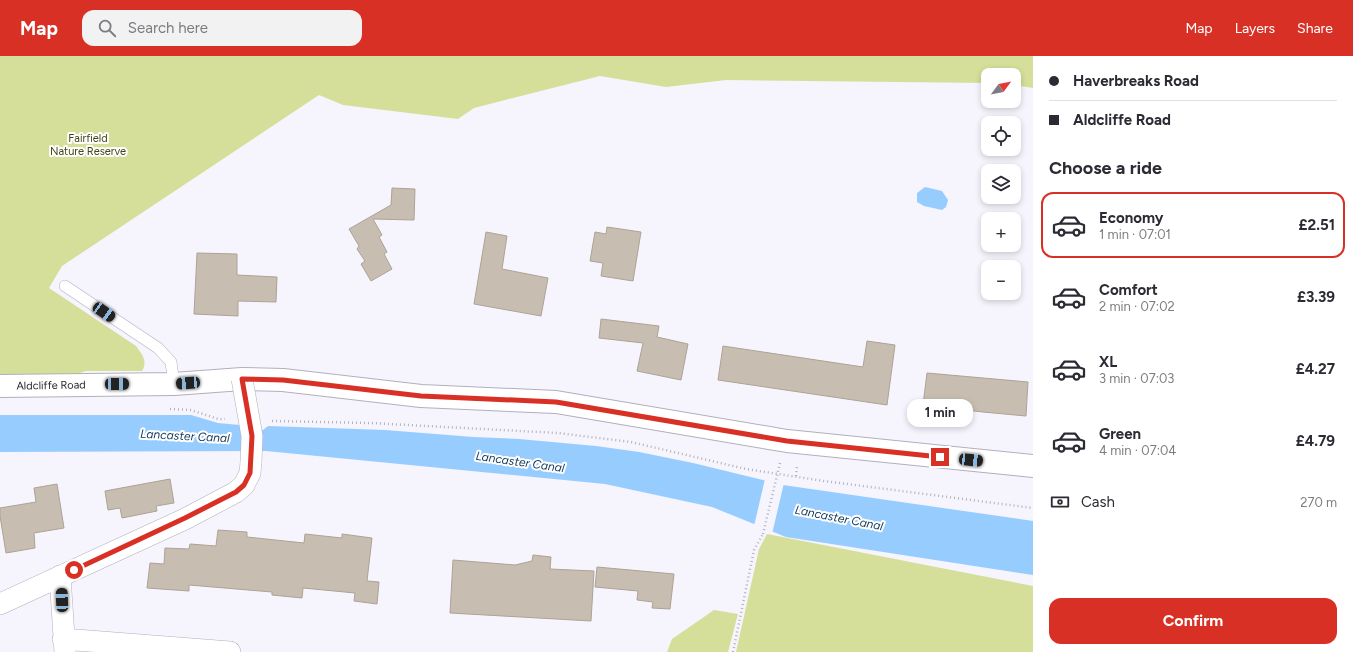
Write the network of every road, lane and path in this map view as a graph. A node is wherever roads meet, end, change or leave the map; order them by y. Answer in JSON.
{"nodes":[{"id":1,"x":65,"y":286,"type":"dead end"},
{"id":2,"x":242,"y":379,"type":"junction"},
{"id":3,"x":174,"y":384,"type":"junction"},
{"id":4,"x":0,"y":386,"type":"edge"},
{"id":5,"x":168,"y":409,"type":"dead end"},
{"id":6,"x":226,"y":419,"type":"dead end"},
{"id":7,"x":271,"y":420,"type":"dead end"},
{"id":8,"x":780,"y":463,"type":"dead end"},
{"id":9,"x":797,"y":465,"type":"dead end"},
{"id":10,"x":1033,"y":466,"type":"edge"},
{"id":11,"x":796,"y":476,"type":"junction"},
{"id":12,"x":1033,"y":508,"type":"edge"},
{"id":13,"x":60,"y":576,"type":"junction"},
{"id":14,"x":0,"y":604,"type":"edge"},
{"id":15,"x":64,"y":645,"type":"edge"},
{"id":16,"x":230,"y":652,"type":"edge"},
{"id":17,"x":733,"y":652,"type":"edge"}],
"edges":[{"from":1,"to":3,"type":"lane"},
{"from":2,"to":3,"type":"street","name":"Aldcliffe Road"},
{"from":2,"to":10,"type":"street","name":"Aldcliffe Road"},
{"from":2,"to":13,"type":"street","bridge":true},
{"from":3,"to":4,"type":"street","name":"Aldcliffe Road"},
{"from":5,"to":6,"type":"path"},
{"from":7,"to":11,"type":"path"},
{"from":8,"to":17,"type":"path","bridge":true},
{"from":9,"to":11,"type":"path"},
{"from":11,"to":12,"type":"path"},
{"from":13,"to":14,"type":"street"},
{"from":13,"to":15,"type":"street"},
{"from":15,"to":16,"type":"street"}]}
